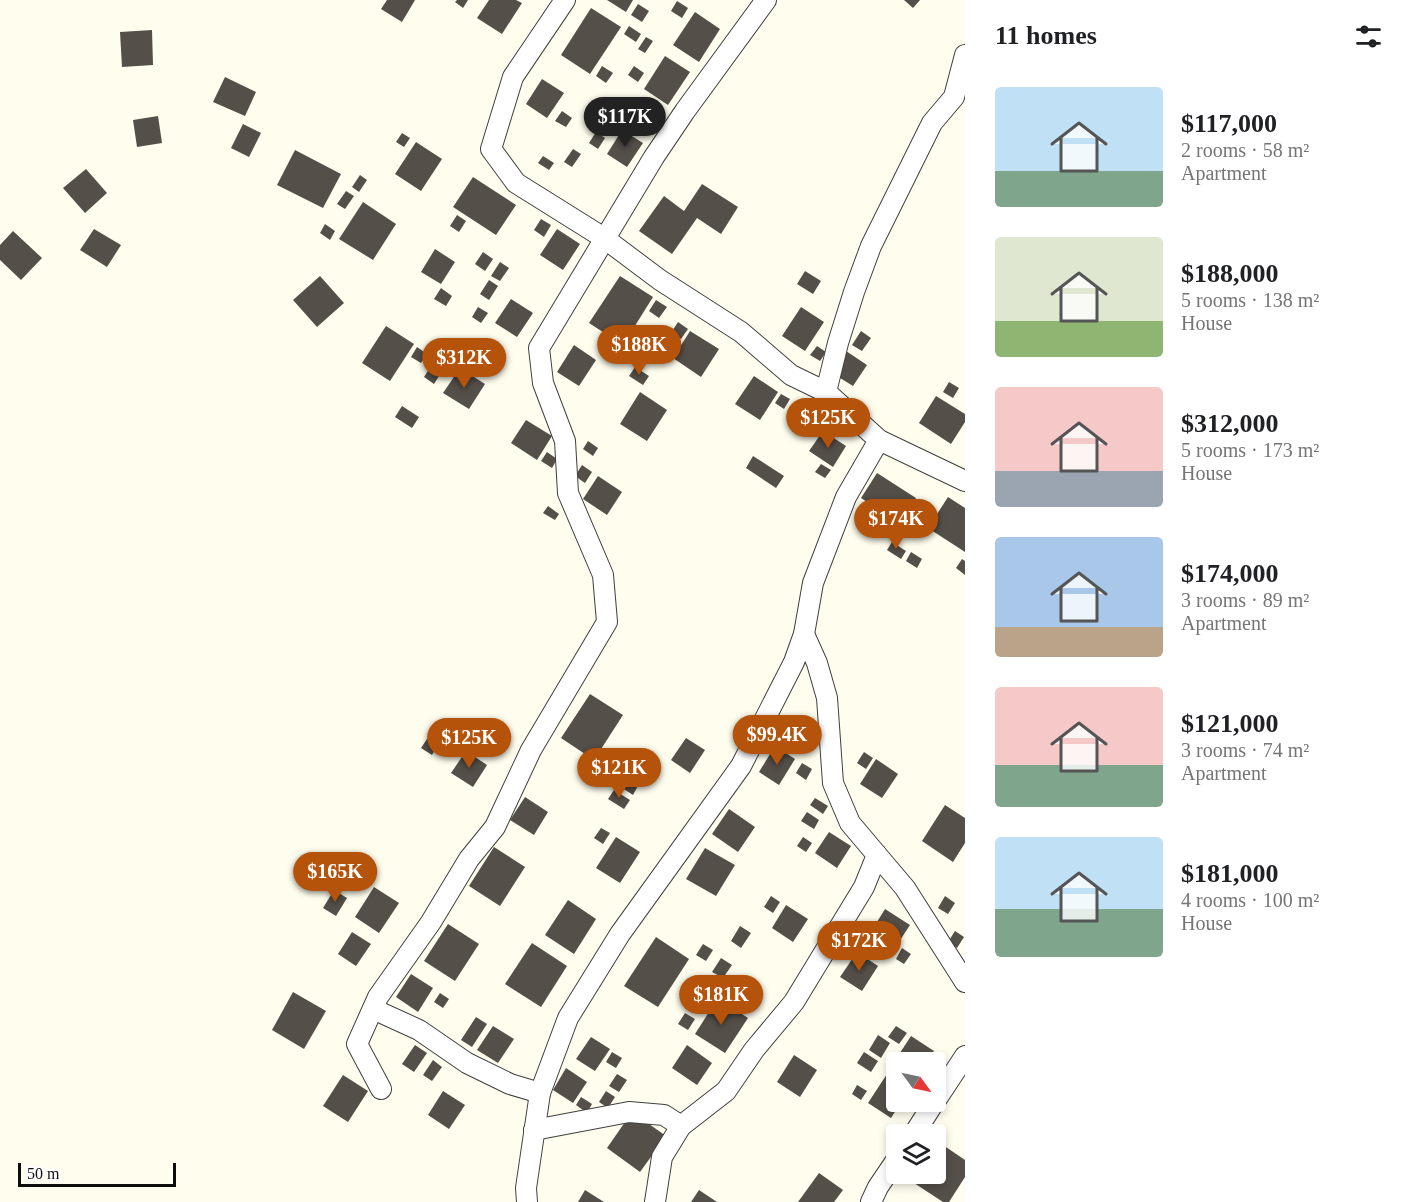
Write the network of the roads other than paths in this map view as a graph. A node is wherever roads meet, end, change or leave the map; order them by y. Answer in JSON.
{"nodes":[{"id":1,"x":565,"y":0,"type":"edge"},
{"id":2,"x":766,"y":0,"type":"edge"},
{"id":3,"x":965,"y":54,"type":"edge"},
{"id":4,"x":604,"y":238,"type":"junction"},
{"id":5,"x":826,"y":392,"type":"junction"},
{"id":6,"x":879,"y":440,"type":"junction"},
{"id":7,"x":965,"y":481,"type":"edge"},
{"id":8,"x":804,"y":634,"type":"junction"},
{"id":9,"x":877,"y":855,"type":"junction"},
{"id":10,"x":965,"y":982,"type":"edge"},
{"id":11,"x":373,"y":1009,"type":"junction"},
{"id":12,"x":965,"y":1056,"type":"edge"},
{"id":13,"x":946,"y":1085,"type":"edge"},
{"id":14,"x":381,"y":1089,"type":"dead end"},
{"id":15,"x":540,"y":1093,"type":"junction"},
{"id":16,"x":681,"y":1126,"type":"junction"},
{"id":17,"x":534,"y":1130,"type":"junction"},
{"id":18,"x":886,"y":1175,"type":"edge"},
{"id":19,"x":527,"y":1202,"type":"edge"},
{"id":20,"x":655,"y":1202,"type":"edge"},
{"id":21,"x":871,"y":1202,"type":"edge"}],
"edges":[{"from":1,"to":4,"type":"street"},
{"from":2,"to":4,"type":"street"},
{"from":3,"to":5,"type":"street"},
{"from":4,"to":5,"type":"street"},
{"from":4,"to":11,"type":"street"},
{"from":5,"to":6,"type":"street"},
{"from":6,"to":7,"type":"street"},
{"from":6,"to":8,"type":"street"},
{"from":8,"to":9,"type":"street"},
{"from":8,"to":15,"type":"street"},
{"from":9,"to":10,"type":"street"},
{"from":9,"to":16,"type":"street"},
{"from":11,"to":14,"type":"street"},
{"from":11,"to":15,"type":"street"},
{"from":12,"to":13,"type":"street"},
{"from":15,"to":17,"type":"street"},
{"from":16,"to":17,"type":"street"},
{"from":16,"to":20,"type":"street"},
{"from":17,"to":19,"type":"street"},
{"from":18,"to":21,"type":"street"}]}
